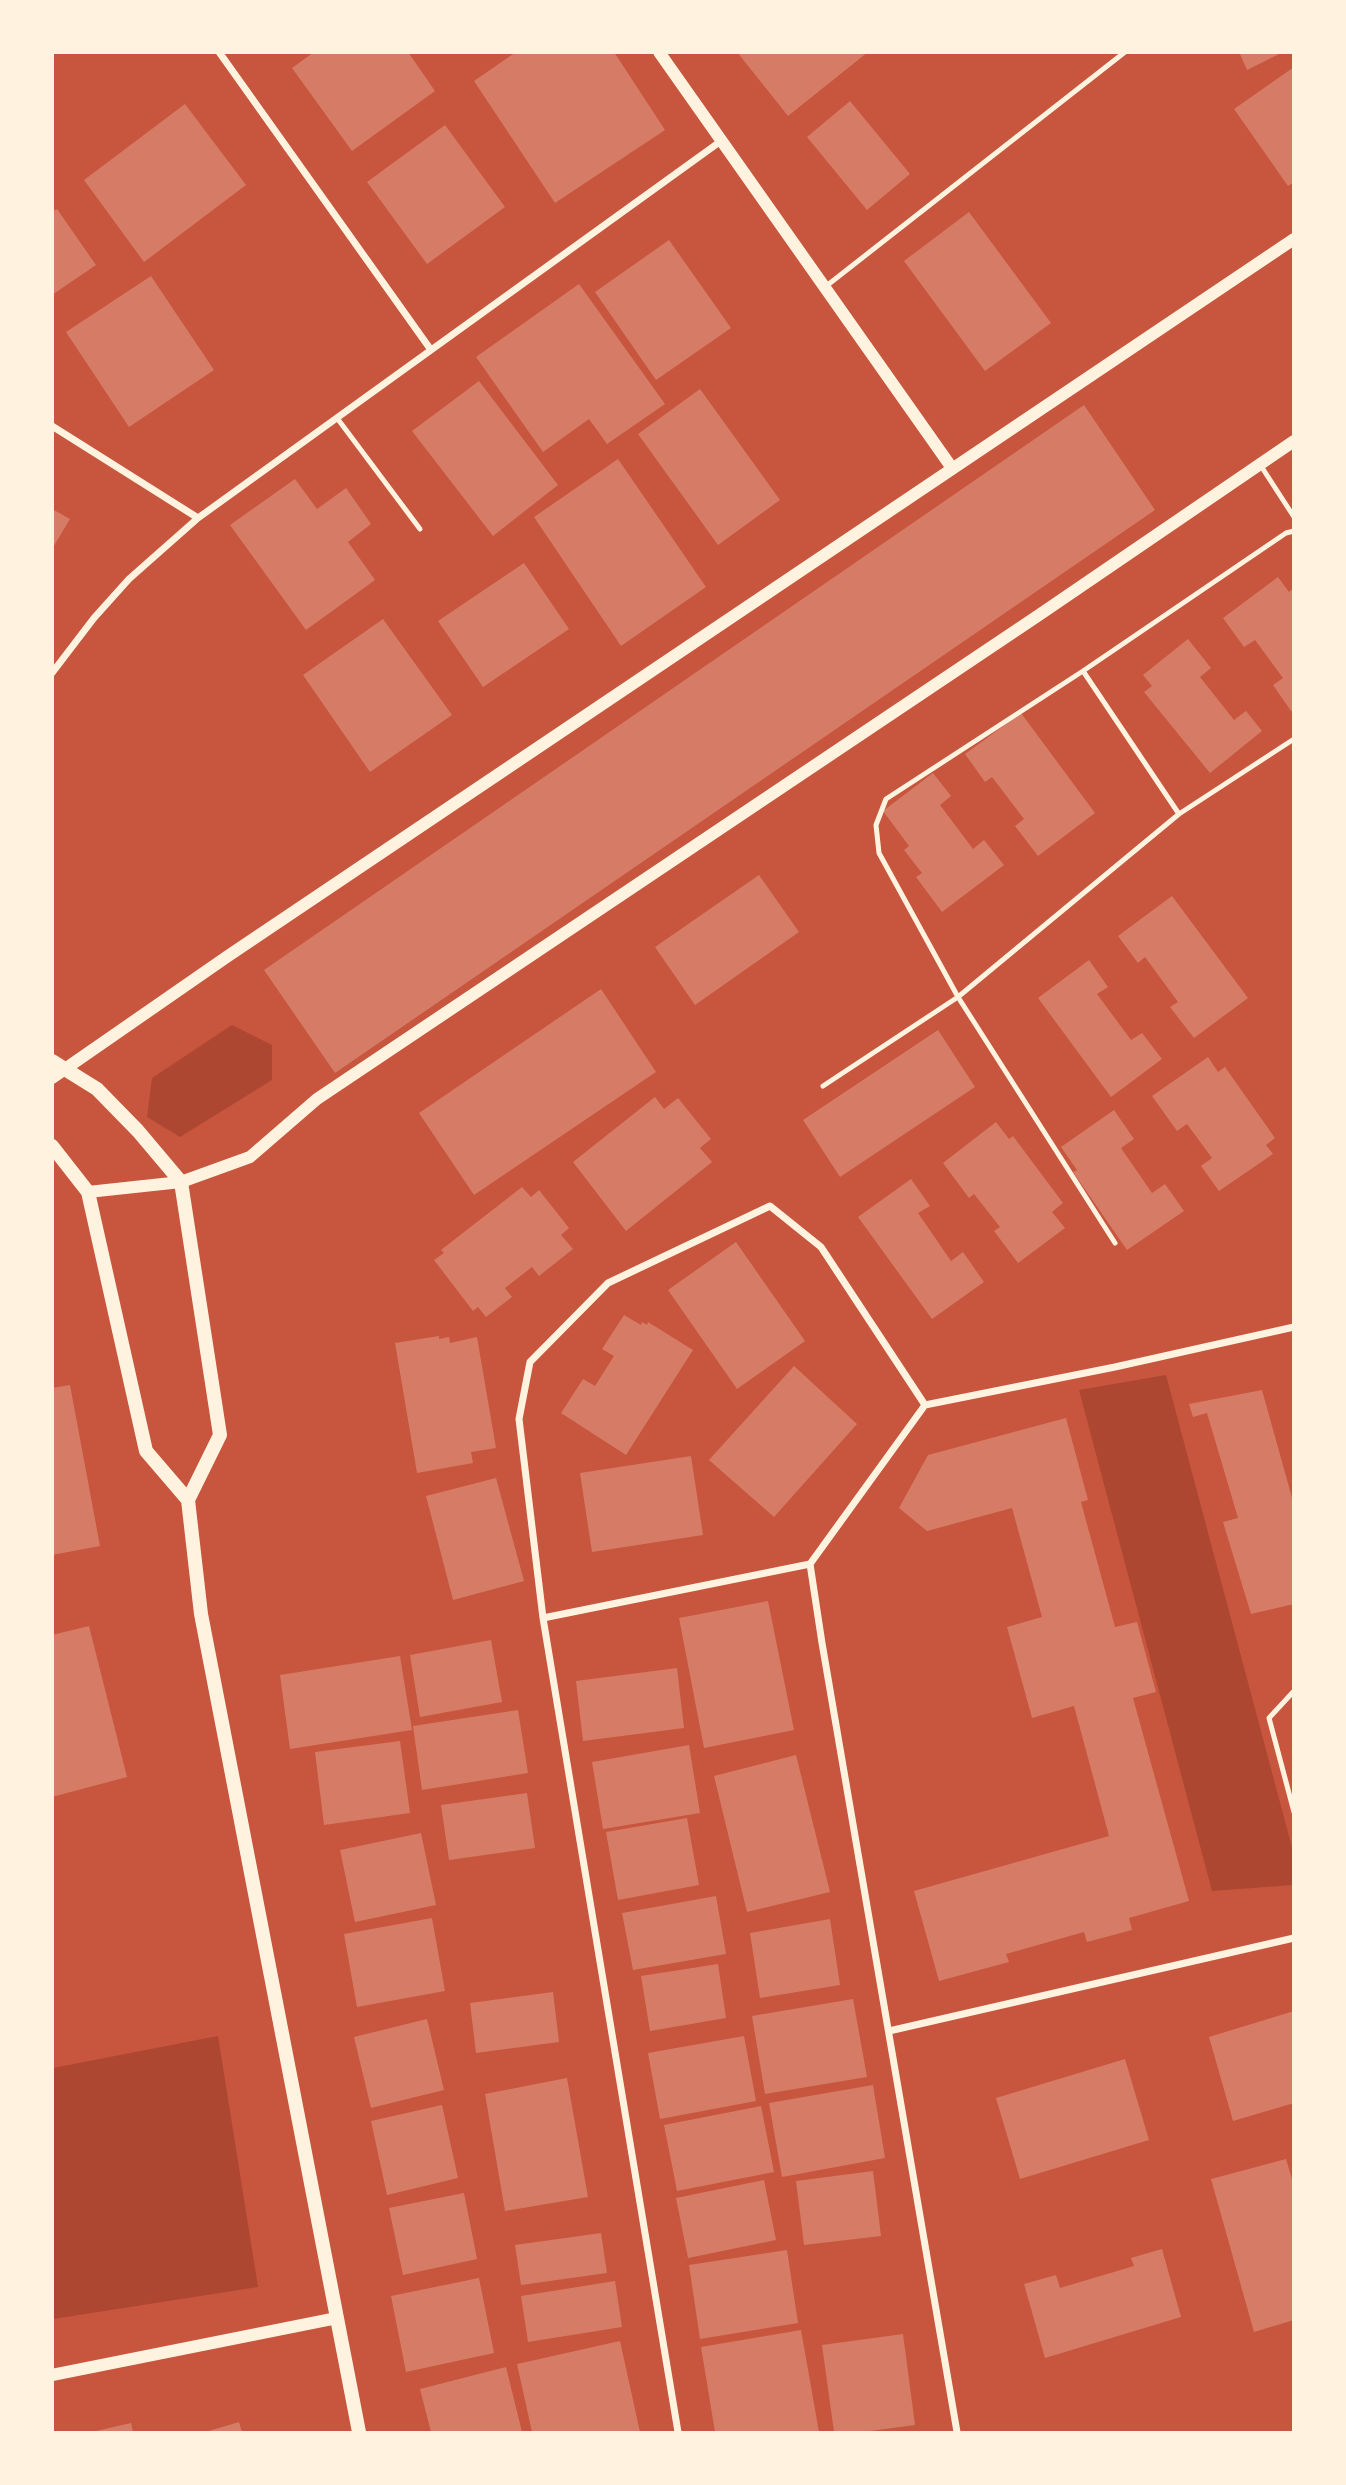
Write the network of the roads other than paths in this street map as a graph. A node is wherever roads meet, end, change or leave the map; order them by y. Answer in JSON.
{"nodes":[{"id":1,"x":219,"y":52,"type":"edge"},
{"id":2,"x":659,"y":52,"type":"edge"},
{"id":3,"x":1125,"y":52,"type":"edge"},
{"id":4,"x":721,"y":141,"type":"junction"},
{"id":5,"x":1293,"y":239,"type":"edge"},
{"id":6,"x":825,"y":288,"type":"junction"},
{"id":7,"x":431,"y":350,"type":"junction"},
{"id":8,"x":337,"y":418,"type":"junction"},
{"id":9,"x":52,"y":426,"type":"edge"},
{"id":10,"x":1293,"y":441,"type":"edge"},
{"id":11,"x":1260,"y":463,"type":"junction"},
{"id":12,"x":952,"y":468,"type":"junction"},
{"id":13,"x":1293,"y":517,"type":"edge"},
{"id":14,"x":198,"y":518,"type":"junction"},
{"id":15,"x":420,"y":529,"type":"dead end"},
{"id":16,"x":1293,"y":531,"type":"edge"},
{"id":17,"x":1083,"y":671,"type":"junction"},
{"id":18,"x":52,"y":673,"type":"edge"},
{"id":19,"x":1293,"y":739,"type":"edge"},
{"id":20,"x":1180,"y":814,"type":"junction"},
{"id":21,"x":958,"y":997,"type":"junction"},
{"id":22,"x":59,"y":1064,"type":"edge"},
{"id":23,"x":52,"y":1078,"type":"edge"},
{"id":24,"x":823,"y":1086,"type":"dead end"},
{"id":25,"x":52,"y":1146,"type":"edge"},
{"id":26,"x":181,"y":1182,"type":"junction"},
{"id":27,"x":88,"y":1192,"type":"junction"},
{"id":28,"x":1115,"y":1243,"type":"dead end"},
{"id":29,"x":1293,"y":1327,"type":"edge"},
{"id":30,"x":926,"y":1405,"type":"junction"},
{"id":31,"x":188,"y":1500,"type":"junction"},
{"id":32,"x":810,"y":1564,"type":"junction"},
{"id":33,"x":543,"y":1618,"type":"junction"},
{"id":34,"x":1293,"y":1691,"type":"edge"},
{"id":35,"x":1293,"y":1812,"type":"edge"},
{"id":36,"x":1293,"y":1938,"type":"edge"},
{"id":37,"x":889,"y":2031,"type":"junction"},
{"id":38,"x":337,"y":2318,"type":"junction"},
{"id":39,"x":52,"y":2375,"type":"edge"},
{"id":40,"x":359,"y":2432,"type":"edge"},
{"id":41,"x":678,"y":2432,"type":"edge"},
{"id":42,"x":957,"y":2432,"type":"edge"}],
"edges":[{"from":1,"to":7,"type":"street"},
{"from":2,"to":4,"type":"street"},
{"from":3,"to":6,"type":"lane"},
{"from":4,"to":6,"type":"street"},
{"from":4,"to":7,"type":"street"},
{"from":5,"to":12,"type":"street"},
{"from":6,"to":12,"type":"street"},
{"from":7,"to":8,"type":"street"},
{"from":8,"to":14,"type":"street"},
{"from":8,"to":15,"type":"lane"},
{"from":9,"to":14,"type":"street"},
{"from":10,"to":11,"type":"street"},
{"from":11,"to":13,"type":"lane"},
{"from":11,"to":26,"type":"street"},
{"from":12,"to":22,"type":"street"},
{"from":14,"to":18,"type":"street"},
{"from":16,"to":17,"type":"lane"},
{"from":17,"to":20,"type":"lane"},
{"from":17,"to":21,"type":"lane"},
{"from":19,"to":20,"type":"lane"},
{"from":20,"to":21,"type":"lane"},
{"from":21,"to":24,"type":"lane"},
{"from":21,"to":28,"type":"lane"},
{"from":22,"to":23,"type":"street"},
{"from":22,"to":26,"type":"main road"},
{"from":25,"to":27,"type":"main road"},
{"from":26,"to":27,"type":"street"},
{"from":26,"to":31,"type":"main road"},
{"from":27,"to":31,"type":"main road"},
{"from":29,"to":30,"type":"street"},
{"from":30,"to":32,"type":"street"},
{"from":30,"to":33,"type":"street"},
{"from":31,"to":38,"type":"main road"},
{"from":32,"to":33,"type":"street"},
{"from":32,"to":37,"type":"street"},
{"from":33,"to":41,"type":"street"},
{"from":34,"to":35,"type":"lane"},
{"from":36,"to":37,"type":"street"},
{"from":37,"to":42,"type":"street"},
{"from":38,"to":39,"type":"street"},
{"from":38,"to":40,"type":"main road"}]}
